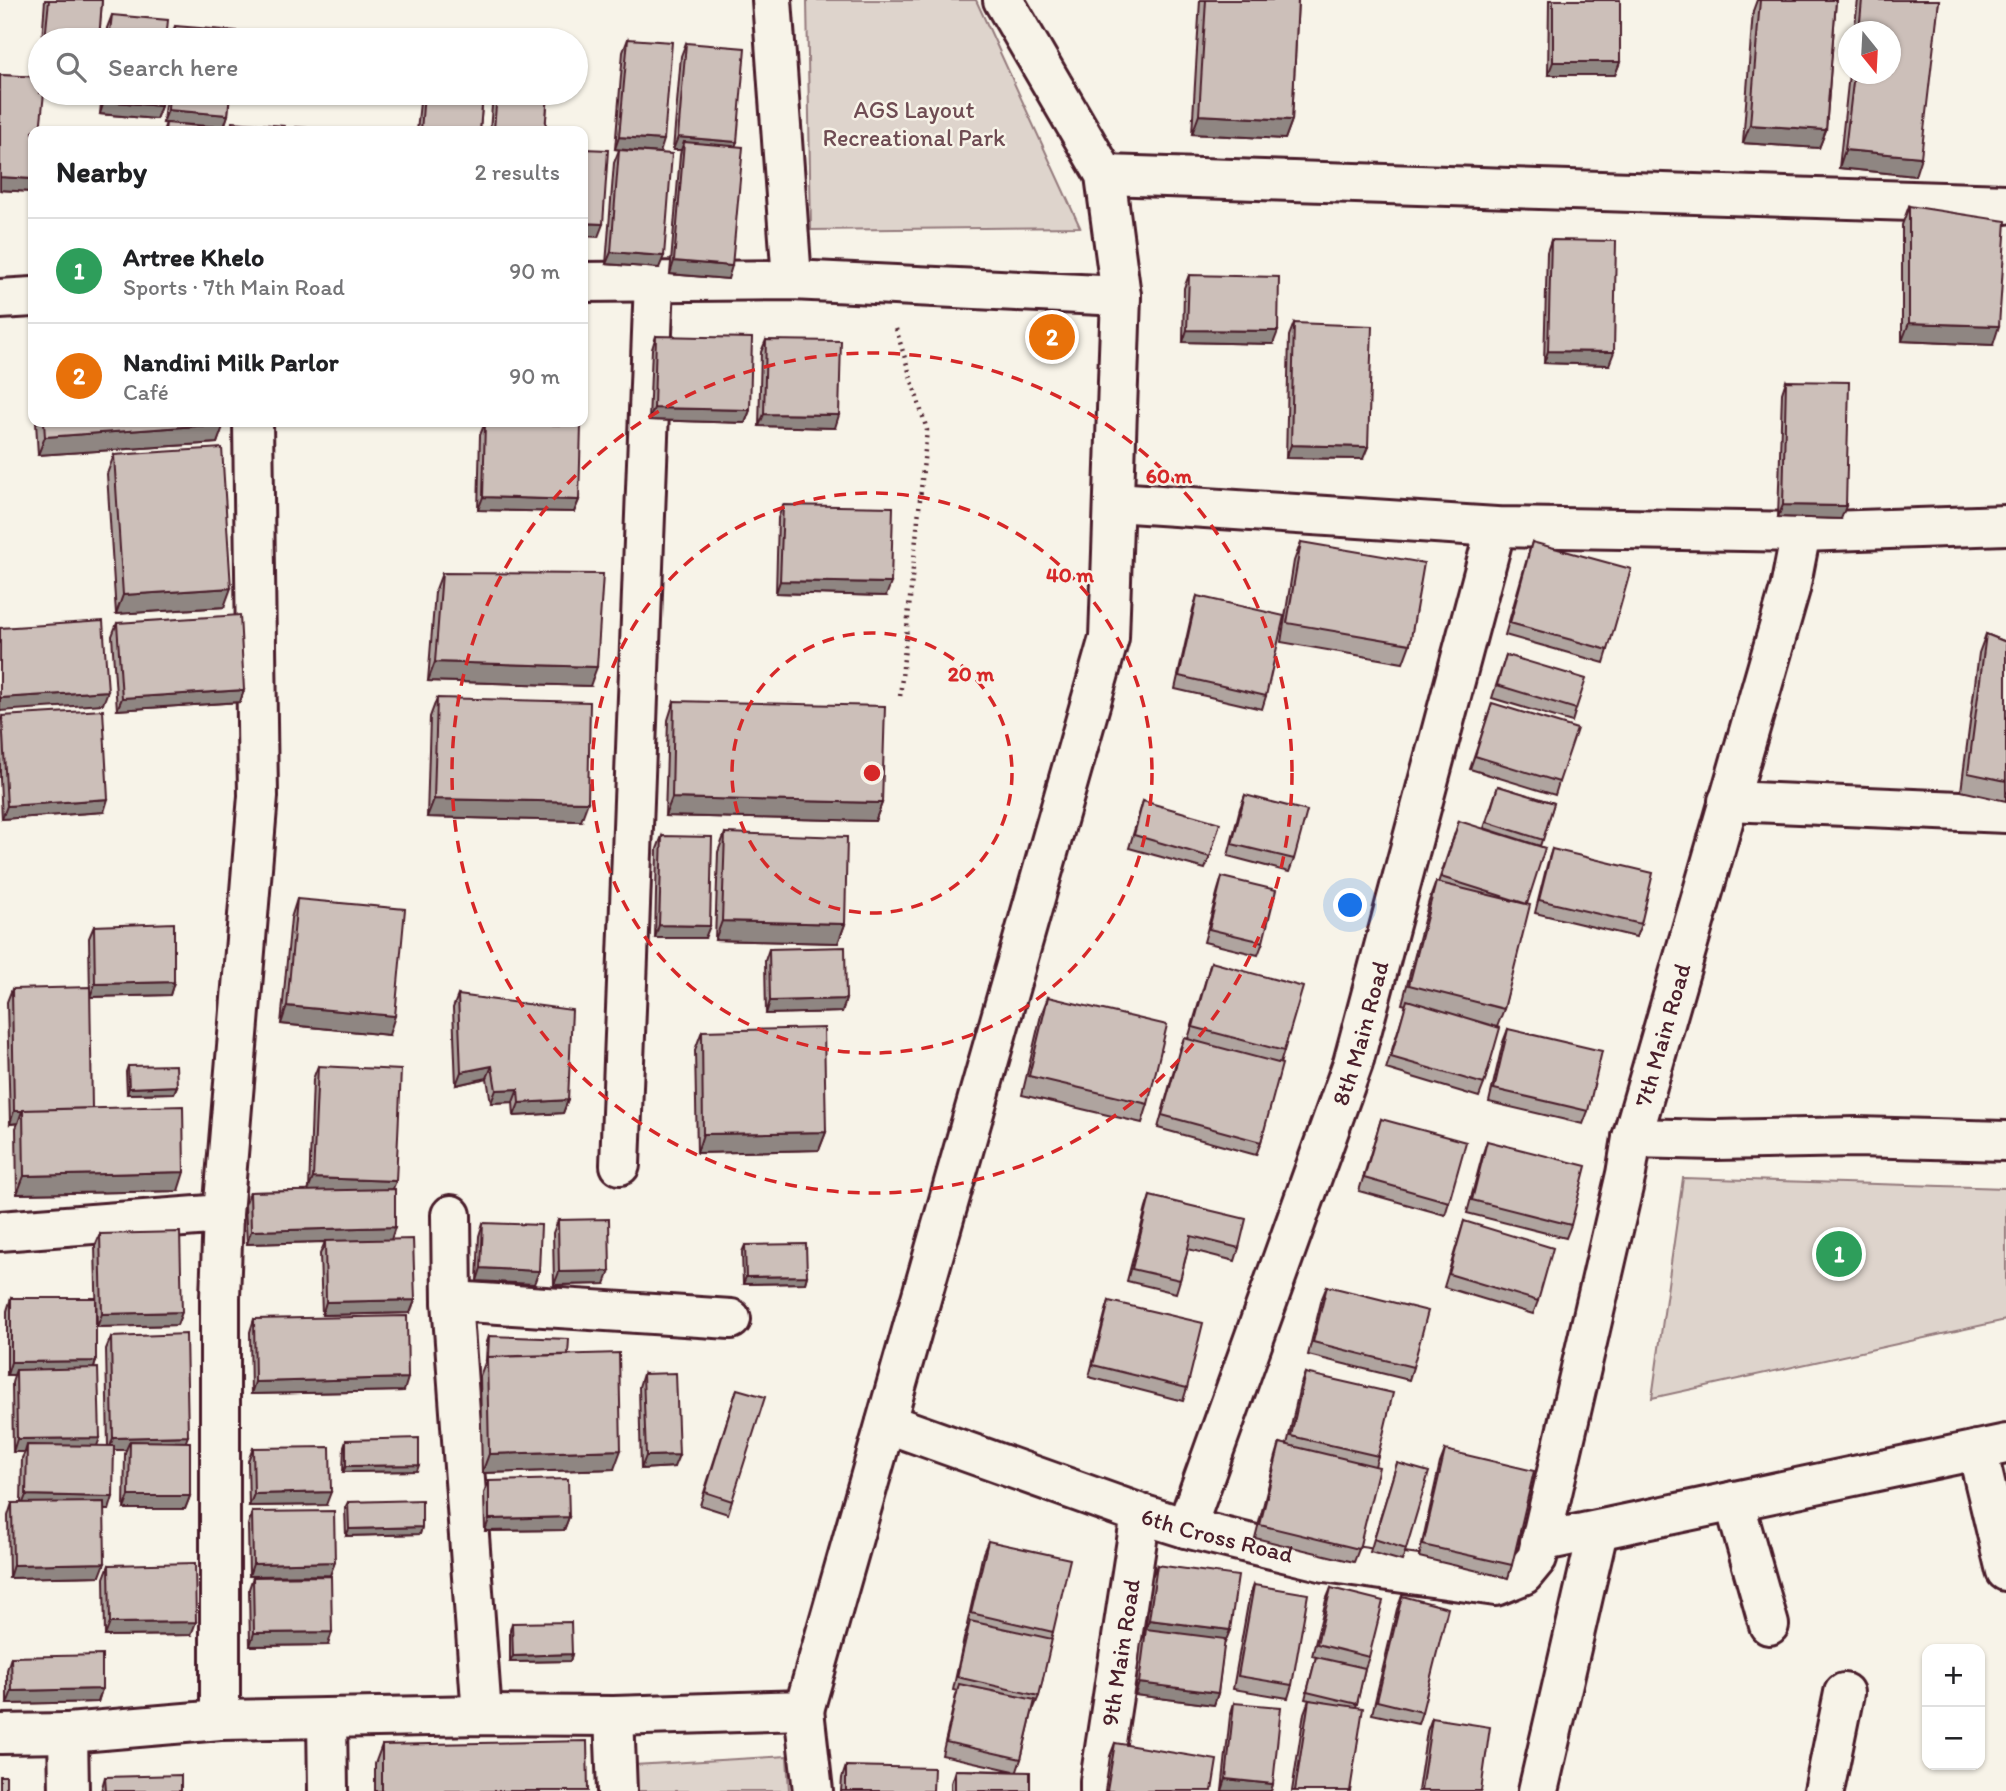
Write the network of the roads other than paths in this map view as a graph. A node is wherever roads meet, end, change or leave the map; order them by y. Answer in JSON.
{"nodes":[{"id":1,"x":772,"y":0,"type":"edge"},
{"id":2,"x":1003,"y":0,"type":"edge"},
{"id":3,"x":1105,"y":176,"type":"junction"},
{"id":4,"x":2006,"y":204,"type":"edge"},
{"id":5,"x":792,"y":280,"type":"junction"},
{"id":6,"x":654,"y":281,"type":"junction"},
{"id":7,"x":588,"y":282,"type":"edge"},
{"id":8,"x":1121,"y":296,"type":"junction"},
{"id":9,"x":28,"y":297,"type":"edge"},
{"id":10,"x":0,"y":299,"type":"edge"},
{"id":11,"x":253,"y":427,"type":"edge"},
{"id":12,"x":1114,"y":502,"type":"junction"},
{"id":13,"x":2006,"y":525,"type":"edge"},
{"id":14,"x":1496,"y":527,"type":"junction"},
{"id":15,"x":1801,"y":532,"type":"junction"},
{"id":16,"x":1728,"y":801,"type":"junction"},
{"id":17,"x":2006,"y":813,"type":"edge"},
{"id":18,"x":1632,"y":1138,"type":"junction"},
{"id":19,"x":2006,"y":1141,"type":"edge"},
{"id":20,"x":620,"y":1165,"type":"dead end"},
{"id":21,"x":223,"y":1214,"type":"junction"},
{"id":22,"x":451,"y":1215,"type":"dead end"},
{"id":23,"x":0,"y":1231,"type":"edge"},
{"id":24,"x":452,"y":1301,"type":"junction"},
{"id":25,"x":731,"y":1319,"type":"dead end"},
{"id":26,"x":886,"y":1423,"type":"junction"},
{"id":27,"x":1992,"y":1447,"type":"edge"},
{"id":28,"x":1734,"y":1501,"type":"junction"},
{"id":29,"x":1141,"y":1514,"type":"junction"},
{"id":30,"x":1186,"y":1528,"type":"junction"},
{"id":31,"x":1598,"y":1531,"type":"junction"},
{"id":32,"x":1540,"y":1542,"type":"junction"},
{"id":33,"x":2006,"y":1572,"type":"edge"},
{"id":34,"x":1769,"y":1625,"type":"dead end"},
{"id":35,"x":1844,"y":1693,"type":"dead end"},
{"id":36,"x":804,"y":1710,"type":"junction"},
{"id":37,"x":482,"y":1715,"type":"junction"},
{"id":38,"x":614,"y":1716,"type":"junction"},
{"id":39,"x":327,"y":1718,"type":"junction"},
{"id":40,"x":220,"y":1720,"type":"junction"},
{"id":41,"x":0,"y":1734,"type":"edge"},
{"id":42,"x":68,"y":1734,"type":"junction"},
{"id":43,"x":69,"y":1791,"type":"edge"},
{"id":44,"x":328,"y":1791,"type":"edge"},
{"id":45,"x":617,"y":1791,"type":"edge"},
{"id":46,"x":813,"y":1791,"type":"edge"},
{"id":47,"x":1100,"y":1791,"type":"edge"},
{"id":48,"x":1538,"y":1791,"type":"edge"},
{"id":49,"x":1824,"y":1791,"type":"edge"}],
"edges":[{"from":1,"to":5,"type":"street"},
{"from":2,"to":3,"type":"street"},
{"from":3,"to":4,"type":"street"},
{"from":3,"to":8,"type":"street"},
{"from":5,"to":6,"type":"street"},
{"from":5,"to":8,"type":"street"},
{"from":6,"to":7,"type":"street"},
{"from":6,"to":20,"type":"street"},
{"from":8,"to":12,"type":"street"},
{"from":9,"to":10,"type":"street"},
{"from":11,"to":21,"type":"street"},
{"from":12,"to":14,"type":"street"},
{"from":12,"to":26,"type":"street"},
{"from":13,"to":15,"type":"street"},
{"from":14,"to":15,"type":"street"},
{"from":14,"to":30,"type":"street","name":"8th Main Road"},
{"from":15,"to":16,"type":"street","name":"7th Main Road"},
{"from":16,"to":17,"type":"street"},
{"from":16,"to":18,"type":"street","name":"7th Main Road"},
{"from":18,"to":19,"type":"street"},
{"from":18,"to":32,"type":"street","name":"7th Main Road"},
{"from":21,"to":23,"type":"street"},
{"from":21,"to":40,"type":"street"},
{"from":22,"to":24,"type":"street"},
{"from":24,"to":25,"type":"street"},
{"from":24,"to":37,"type":"street"},
{"from":26,"to":29,"type":"street","name":"6th Cross Road"},
{"from":26,"to":36,"type":"street"},
{"from":27,"to":28,"type":"street"},
{"from":27,"to":33,"type":"street"},
{"from":28,"to":31,"type":"street"},
{"from":28,"to":34,"type":"street"},
{"from":29,"to":30,"type":"street","name":"6th Cross Road"},
{"from":29,"to":47,"type":"street","name":"9th Main Road"},
{"from":30,"to":32,"type":"street","name":"6th Cross Road"},
{"from":31,"to":32,"type":"street"},
{"from":31,"to":48,"type":"street"},
{"from":35,"to":49,"type":"street"},
{"from":36,"to":38,"type":"street"},
{"from":36,"to":46,"type":"street"},
{"from":37,"to":38,"type":"street"},
{"from":37,"to":39,"type":"street"},
{"from":38,"to":45,"type":"street"},
{"from":39,"to":40,"type":"street"},
{"from":39,"to":44,"type":"street"},
{"from":40,"to":42,"type":"street"},
{"from":41,"to":42,"type":"street"},
{"from":42,"to":43,"type":"street"}]}
